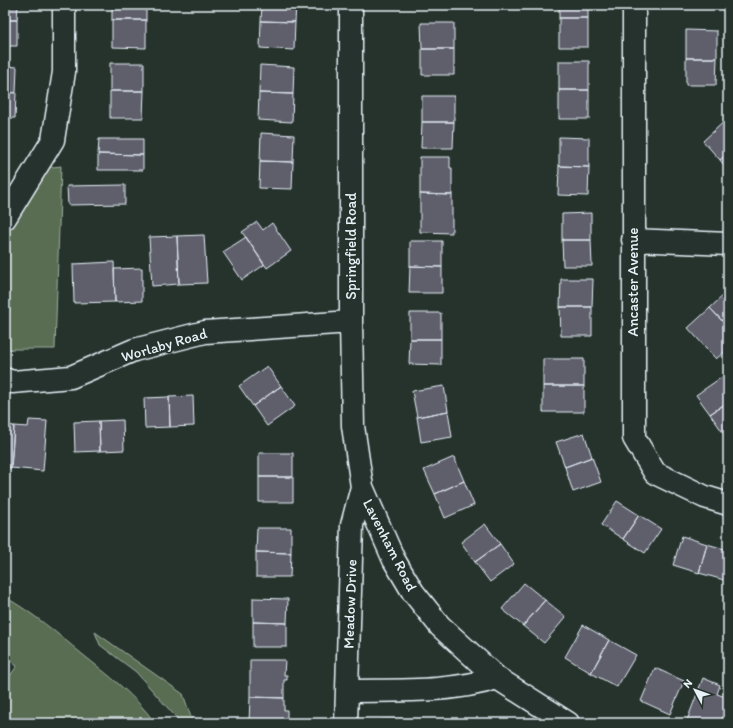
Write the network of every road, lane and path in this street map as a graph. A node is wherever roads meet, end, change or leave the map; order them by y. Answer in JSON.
{"nodes":[{"id":1,"x":64,"y":5,"type":"edge"},
{"id":2,"x":351,"y":5,"type":"edge"},
{"id":3,"x":634,"y":5,"type":"edge"},
{"id":4,"x":5,"y":218,"type":"edge"},
{"id":5,"x":633,"y":240,"type":"junction"},
{"id":6,"x":728,"y":244,"type":"edge"},
{"id":7,"x":351,"y":322,"type":"junction"},
{"id":8,"x":5,"y":379,"type":"edge"},
{"id":9,"x":362,"y":487,"type":"junction"},
{"id":10,"x":728,"y":504,"type":"edge"},
{"id":11,"x":497,"y":678,"type":"junction"},
{"id":12,"x":347,"y":691,"type":"junction"},
{"id":13,"x":346,"y":723,"type":"edge"},
{"id":14,"x":568,"y":723,"type":"edge"}],
"edges":[{"from":1,"to":4,"type":"street"},
{"from":2,"to":7,"type":"street","name":"Springfield Road"},
{"from":3,"to":5,"type":"street","name":"Ancaster Avenue"},
{"from":5,"to":6,"type":"street"},
{"from":5,"to":10,"type":"street","name":"Ancaster Avenue"},
{"from":7,"to":8,"type":"street","name":"Worlaby Road"},
{"from":7,"to":9,"type":"street","name":"Springfield Road"},
{"from":9,"to":11,"type":"street","name":"Lavenham Road"},
{"from":9,"to":12,"type":"street","name":"Meadow Drive"},
{"from":11,"to":12,"type":"street"},
{"from":11,"to":14,"type":"street","name":"Lavenham Road"},
{"from":12,"to":13,"type":"street","name":"Meadow Drive"}]}
